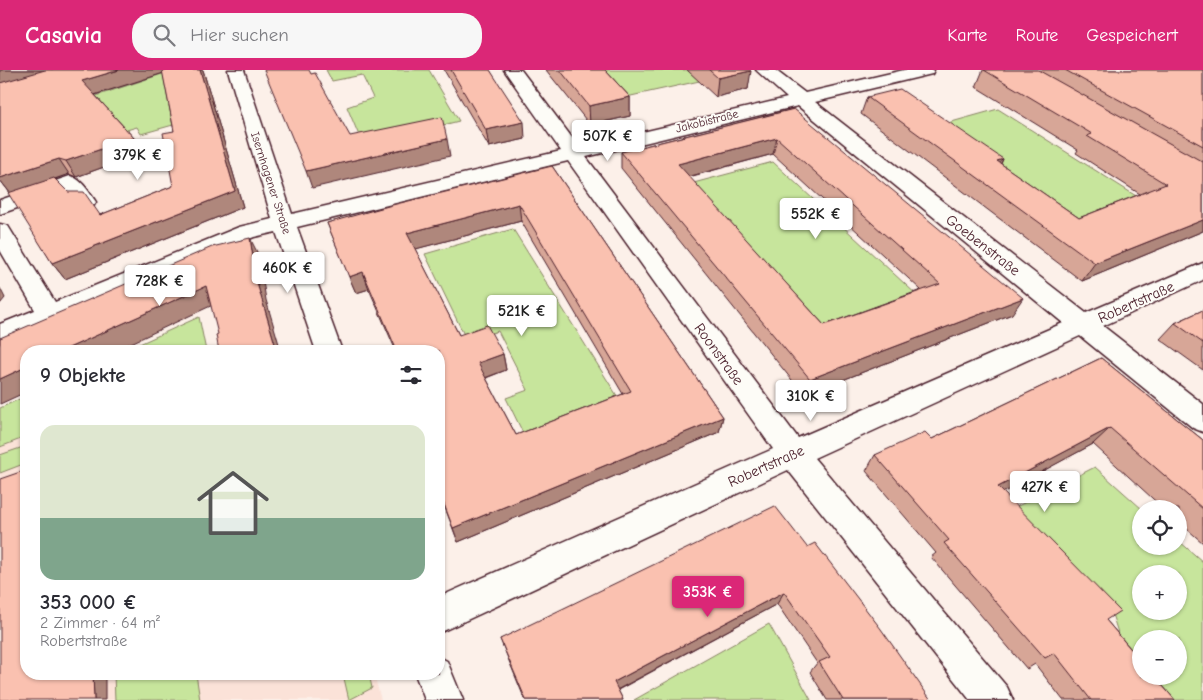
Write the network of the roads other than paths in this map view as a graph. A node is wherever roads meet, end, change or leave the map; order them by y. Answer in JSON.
{"nodes":[{"id":1,"x":236,"y":70,"type":"edge"},
{"id":2,"x":512,"y":70,"type":"edge"},
{"id":3,"x":764,"y":70,"type":"edge"},
{"id":4,"x":926,"y":70,"type":"edge"},
{"id":5,"x":799,"y":98,"type":"junction"},
{"id":6,"x":572,"y":153,"type":"junction"},
{"id":7,"x":85,"y":202,"type":"edge"},
{"id":8,"x":0,"y":207,"type":"edge"},
{"id":9,"x":284,"y":223,"type":"junction"},
{"id":10,"x":0,"y":232,"type":"edge"},
{"id":11,"x":1203,"y":271,"type":"edge"},
{"id":12,"x":49,"y":313,"type":"junction"},
{"id":13,"x":1084,"y":325,"type":"junction"},
{"id":14,"x":0,"y":334,"type":"edge"},
{"id":15,"x":327,"y":345,"type":"edge"},
{"id":16,"x":1203,"y":420,"type":"edge"},
{"id":17,"x":793,"y":454,"type":"junction"},
{"id":18,"x":445,"y":612,"type":"edge"},
{"id":19,"x":436,"y":680,"type":"edge"},
{"id":20,"x":444,"y":700,"type":"edge"},
{"id":21,"x":994,"y":700,"type":"edge"}],
"edges":[{"from":1,"to":9,"type":"street","name":"Isernhagener Straße"},
{"from":2,"to":6,"type":"street","name":"Roonstraße"},
{"from":3,"to":5,"type":"street","name":"Goebenstraße"},
{"from":4,"to":5,"type":"street","name":"Jakobistraße"},
{"from":5,"to":6,"type":"street","name":"Jakobistraße"},
{"from":5,"to":13,"type":"street","name":"Goebenstraße"},
{"from":6,"to":9,"type":"street","name":"Jakobistraße"},
{"from":6,"to":17,"type":"street","name":"Roonstraße"},
{"from":7,"to":8,"type":"street"},
{"from":9,"to":12,"type":"street","name":"Jakobistraße"},
{"from":9,"to":15,"type":"street","name":"Isernhagener Straße"},
{"from":10,"to":12,"type":"street"},
{"from":11,"to":13,"type":"street","name":"Robertstraße"},
{"from":12,"to":14,"type":"street","name":"Jakobistraße"},
{"from":13,"to":16,"type":"street","name":"Goebenstraße"},
{"from":13,"to":17,"type":"street","name":"Robertstraße"},
{"from":17,"to":18,"type":"street","name":"Robertstraße"},
{"from":17,"to":21,"type":"street","name":"Roonstraße"},
{"from":19,"to":20,"type":"street"}]}
